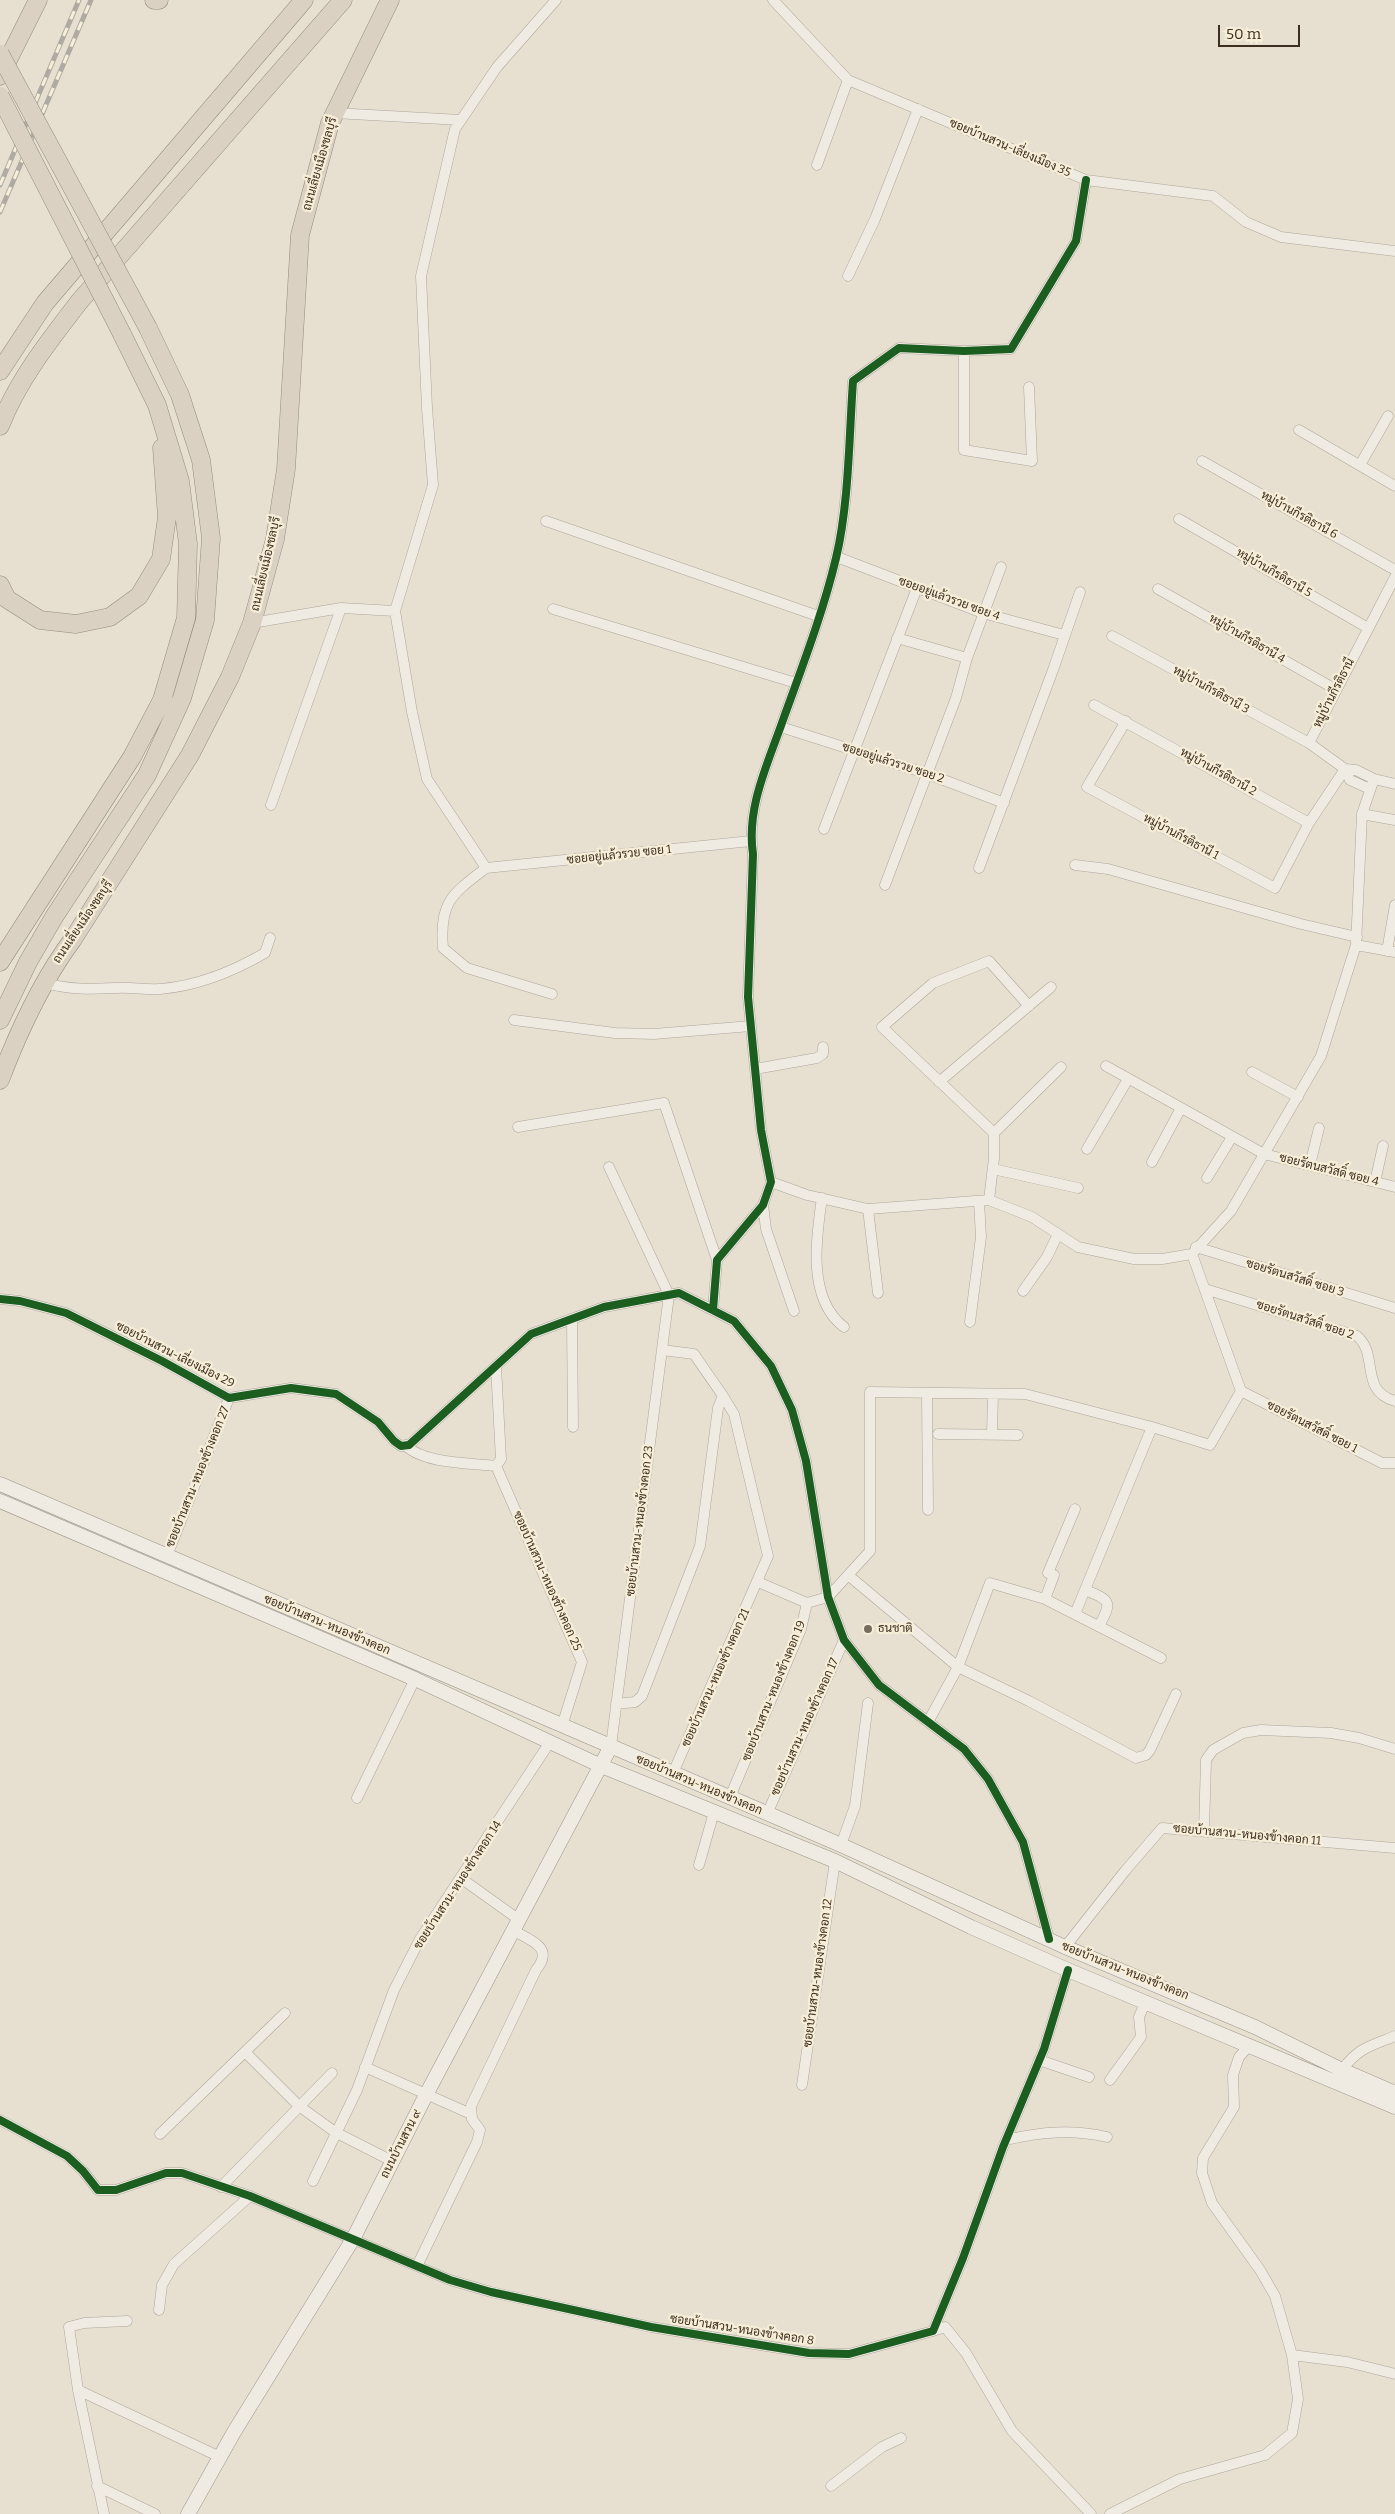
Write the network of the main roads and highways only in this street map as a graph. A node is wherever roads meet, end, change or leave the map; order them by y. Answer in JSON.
{"nodes":[{"id":1,"x":38,"y":0,"type":"edge"},
{"id":2,"x":154,"y":0,"type":"edge"},
{"id":3,"x":159,"y":0,"type":"edge"},
{"id":4,"x":304,"y":0,"type":"edge"},
{"id":5,"x":343,"y":0,"type":"edge"},
{"id":6,"x":390,"y":0,"type":"edge"},
{"id":7,"x":0,"y":54,"type":"edge"},
{"id":8,"x":0,"y":76,"type":"edge"},
{"id":9,"x":0,"y":96,"type":"edge"},
{"id":10,"x":0,"y":371,"type":"edge"},
{"id":11,"x":157,"y":405,"type":"junction"},
{"id":12,"x":0,"y":426,"type":"edge"},
{"id":13,"x":0,"y":585,"type":"edge"},
{"id":14,"x":0,"y":962,"type":"edge"},
{"id":15,"x":0,"y":1020,"type":"edge"},
{"id":16,"x":0,"y":1080,"type":"edge"},
{"id":17,"x":0,"y":1484,"type":"edge"},
{"id":18,"x":0,"y":1501,"type":"edge"},
{"id":19,"x":611,"y":1746,"type":"junction"},
{"id":20,"x":599,"y":1765,"type":"junction"},
{"id":21,"x":1168,"y":1988,"type":"junction"},
{"id":22,"x":1158,"y":2007,"type":"junction"},
{"id":23,"x":1395,"y":2093,"type":"edge"},
{"id":24,"x":1395,"y":2108,"type":"edge"},
{"id":25,"x":188,"y":2514,"type":"edge"}],
"edges":[{"from":1,"to":8,"type":"highway"},
{"from":2,"to":3,"type":"highway"},
{"from":4,"to":10,"type":"highway"},
{"from":5,"to":12,"type":"highway"},
{"from":6,"to":16,"type":"highway","name":"ถนนเลี่ยงเมืองชลบุรี"},
{"from":7,"to":15,"type":"highway","bridge":true},
{"from":9,"to":11,"type":"highway","bridge":true},
{"from":11,"to":13,"type":"highway"},
{"from":11,"to":14,"type":"highway"},
{"from":17,"to":19,"type":"main road","name":"ซอยบ้านสวน-หนองข้างคอก"},
{"from":18,"to":20,"type":"main road","name":"ซอยบ้านสวน-หนองข้างคอก"},
{"from":19,"to":20,"type":"main road","name":"ถนนบ้านสวน ๙"},
{"from":19,"to":21,"type":"main road","name":"ซอยบ้านสวน-หนองข้างคอก"},
{"from":20,"to":22,"type":"main road","name":"ซอยบ้านสวน-หนองข้างคอก"},
{"from":20,"to":25,"type":"main road","name":"ถนนบ้านสวน ๙"},
{"from":21,"to":22,"type":"main road"},
{"from":21,"to":23,"type":"main road","name":"ซอยบ้านสวน-หนองข้างคอก"},
{"from":22,"to":24,"type":"main road","name":"ซอยบ้านสวน-หนองข้างคอก"}]}
